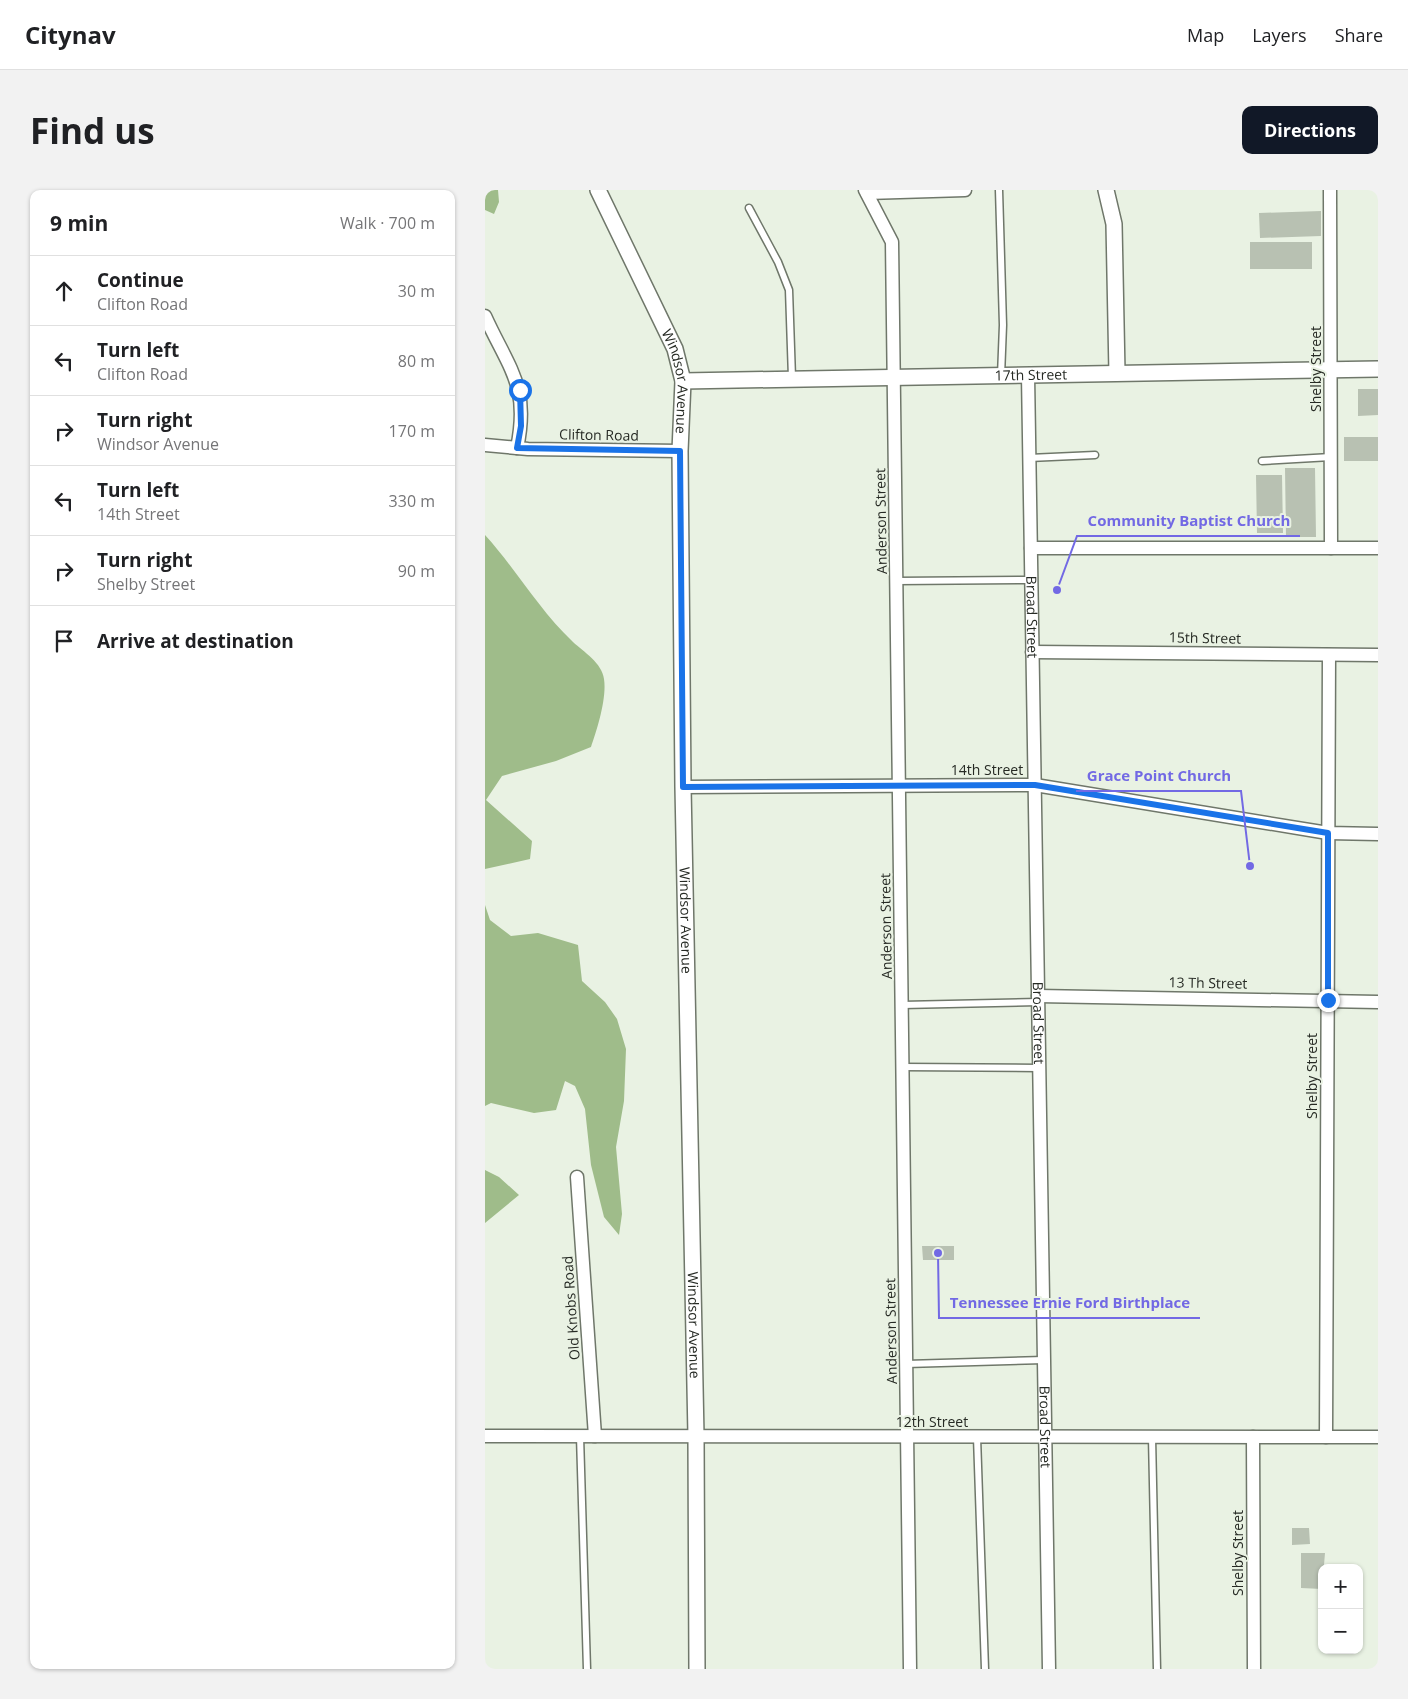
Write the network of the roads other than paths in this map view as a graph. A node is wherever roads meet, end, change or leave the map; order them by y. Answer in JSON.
{"nodes":[{"id":1,"x":598,"y":190,"type":"edge"},
{"id":2,"x":965,"y":190,"type":"edge"},
{"id":3,"x":999,"y":190,"type":"edge"},
{"id":4,"x":1106,"y":190,"type":"edge"},
{"id":5,"x":1330,"y":190,"type":"edge"},
{"id":6,"x":866,"y":192,"type":"edge"},
{"id":7,"x":749,"y":208,"type":"dead end"},
{"id":8,"x":485,"y":316,"type":"edge"},
{"id":9,"x":1378,"y":369,"type":"edge"},
{"id":10,"x":1331,"y":370,"type":"junction"},
{"id":11,"x":1117,"y":373,"type":"junction"},
{"id":12,"x":1001,"y":376,"type":"junction"},
{"id":13,"x":1028,"y":376,"type":"junction"},
{"id":14,"x":894,"y":378,"type":"junction"},
{"id":15,"x":792,"y":379,"type":"junction"},
{"id":16,"x":683,"y":381,"type":"junction"},
{"id":17,"x":485,"y":445,"type":"edge"},
{"id":18,"x":517,"y":448,"type":"junction"},
{"id":19,"x":680,"y":451,"type":"junction"},
{"id":20,"x":1095,"y":455,"type":"dead end"},
{"id":21,"x":1331,"y":457,"type":"junction"},
{"id":22,"x":1029,"y":458,"type":"junction"},
{"id":23,"x":1262,"y":461,"type":"dead end"},
{"id":24,"x":1031,"y":548,"type":"junction"},
{"id":25,"x":1331,"y":548,"type":"junction"},
{"id":26,"x":1378,"y":548,"type":"edge"},
{"id":27,"x":1031,"y":580,"type":"junction"},
{"id":28,"x":897,"y":581,"type":"junction"},
{"id":29,"x":1033,"y":652,"type":"junction"},
{"id":30,"x":1329,"y":655,"type":"junction"},
{"id":31,"x":1378,"y":656,"type":"edge"},
{"id":32,"x":899,"y":785,"type":"junction"},
{"id":33,"x":1035,"y":785,"type":"junction"},
{"id":34,"x":683,"y":787,"type":"junction"},
{"id":35,"x":1328,"y":833,"type":"junction"},
{"id":36,"x":1378,"y":834,"type":"edge"},
{"id":37,"x":1038,"y":999,"type":"junction"},
{"id":38,"x":1328,"y":1000,"type":"junction"},
{"id":39,"x":1378,"y":1002,"type":"edge"},
{"id":40,"x":902,"y":1005,"type":"junction"},
{"id":41,"x":902,"y":1066,"type":"junction"},
{"id":42,"x":1039,"y":1068,"type":"junction"},
{"id":43,"x":577,"y":1177,"type":"dead end"},
{"id":44,"x":1044,"y":1360,"type":"junction"},
{"id":45,"x":906,"y":1364,"type":"junction"},
{"id":46,"x":485,"y":1436,"type":"edge"},
{"id":47,"x":580,"y":1436,"type":"junction"},
{"id":48,"x":595,"y":1436,"type":"junction"},
{"id":49,"x":696,"y":1436,"type":"junction"},
{"id":50,"x":907,"y":1436,"type":"junction"},
{"id":51,"x":977,"y":1437,"type":"junction"},
{"id":52,"x":1045,"y":1437,"type":"junction"},
{"id":53,"x":1152,"y":1437,"type":"junction"},
{"id":54,"x":1253,"y":1437,"type":"junction"},
{"id":55,"x":1326,"y":1437,"type":"junction"},
{"id":56,"x":1378,"y":1437,"type":"edge"},
{"id":57,"x":587,"y":1669,"type":"edge"},
{"id":58,"x":697,"y":1669,"type":"edge"},
{"id":59,"x":910,"y":1669,"type":"edge"},
{"id":60,"x":985,"y":1669,"type":"edge"},
{"id":61,"x":1049,"y":1669,"type":"edge"},
{"id":62,"x":1157,"y":1669,"type":"edge"},
{"id":63,"x":1254,"y":1669,"type":"edge"}],
"edges":[{"from":1,"to":16,"type":"street","name":"Windsor Avenue"},
{"from":2,"to":6,"type":"street"},
{"from":3,"to":12,"type":"lane"},
{"from":4,"to":11,"type":"street"},
{"from":5,"to":10,"type":"street","name":"Shelby Street"},
{"from":6,"to":14,"type":"street","name":"Anderson Street"},
{"from":7,"to":15,"type":"lane"},
{"from":8,"to":18,"type":"street"},
{"from":9,"to":10,"type":"street","name":"17th Street"},
{"from":10,"to":11,"type":"street","name":"17th Street"},
{"from":10,"to":21,"type":"street","name":"Shelby Street"},
{"from":11,"to":13,"type":"street","name":"17th Street"},
{"from":12,"to":13,"type":"street","name":"17th Street"},
{"from":12,"to":14,"type":"street","name":"17th Street"},
{"from":13,"to":22,"type":"street","name":"Broad Street"},
{"from":14,"to":15,"type":"street","name":"17th Street"},
{"from":14,"to":28,"type":"street","name":"Anderson Street"},
{"from":15,"to":16,"type":"street","name":"17th Street"},
{"from":16,"to":19,"type":"street","name":"Windsor Avenue"},
{"from":17,"to":18,"type":"street","name":"Clifton Road"},
{"from":18,"to":19,"type":"street","name":"Clifton Road"},
{"from":19,"to":34,"type":"street","name":"Windsor Avenue"},
{"from":20,"to":22,"type":"lane"},
{"from":21,"to":23,"type":"lane"},
{"from":21,"to":25,"type":"street","name":"Shelby Street"},
{"from":22,"to":24,"type":"street","name":"Broad Street"},
{"from":24,"to":25,"type":"street"},
{"from":24,"to":27,"type":"street","name":"Broad Street"},
{"from":25,"to":26,"type":"street"},
{"from":27,"to":28,"type":"lane"},
{"from":27,"to":29,"type":"street","name":"Broad Street"},
{"from":28,"to":32,"type":"street","name":"Anderson Street"},
{"from":29,"to":30,"type":"street","name":"15th Street"},
{"from":29,"to":33,"type":"street","name":"Broad Street"},
{"from":30,"to":31,"type":"street","name":"15th Street"},
{"from":30,"to":35,"type":"street","name":"Shelby Street"},
{"from":32,"to":33,"type":"street","name":"14th Street"},
{"from":32,"to":34,"type":"street","name":"14th Street"},
{"from":32,"to":40,"type":"street","name":"Anderson Street"},
{"from":33,"to":35,"type":"street","name":"14th Street"},
{"from":33,"to":37,"type":"street","name":"Broad Street"},
{"from":34,"to":49,"type":"street","name":"Windsor Avenue"},
{"from":35,"to":36,"type":"street","name":"14th Street"},
{"from":35,"to":38,"type":"street","name":"Shelby Street"},
{"from":37,"to":38,"type":"street","name":"13 Th Street"},
{"from":37,"to":40,"type":"lane"},
{"from":37,"to":42,"type":"street","name":"Broad Street"},
{"from":38,"to":39,"type":"street","name":"13 Th Street"},
{"from":38,"to":55,"type":"street","name":"Shelby Street"},
{"from":40,"to":41,"type":"street","name":"Anderson Street"},
{"from":41,"to":42,"type":"lane"},
{"from":41,"to":45,"type":"street","name":"Anderson Street"},
{"from":42,"to":44,"type":"street","name":"Broad Street"},
{"from":43,"to":48,"type":"street","name":"Old Knobs Road"},
{"from":44,"to":45,"type":"lane"},
{"from":44,"to":52,"type":"street","name":"Broad Street"},
{"from":45,"to":50,"type":"street","name":"Anderson Street"},
{"from":46,"to":47,"type":"street","name":"12th Street"},
{"from":47,"to":48,"type":"street","name":"12th Street"},
{"from":47,"to":57,"type":"lane"},
{"from":48,"to":49,"type":"street","name":"12th Street"},
{"from":49,"to":50,"type":"street","name":"12th Street"},
{"from":49,"to":58,"type":"street","name":"Windsor Avenue"},
{"from":50,"to":51,"type":"street","name":"12th Street"},
{"from":50,"to":59,"type":"street","name":"Anderson Street"},
{"from":51,"to":52,"type":"street","name":"12th Street"},
{"from":51,"to":60,"type":"lane"},
{"from":52,"to":53,"type":"street","name":"12th Street"},
{"from":52,"to":61,"type":"street","name":"Broad Street"},
{"from":53,"to":54,"type":"street","name":"12th Street"},
{"from":53,"to":62,"type":"lane"},
{"from":54,"to":55,"type":"street","name":"12th Street"},
{"from":54,"to":63,"type":"street","name":"Shelby Street"},
{"from":55,"to":56,"type":"street","name":"12th Street"}]}
